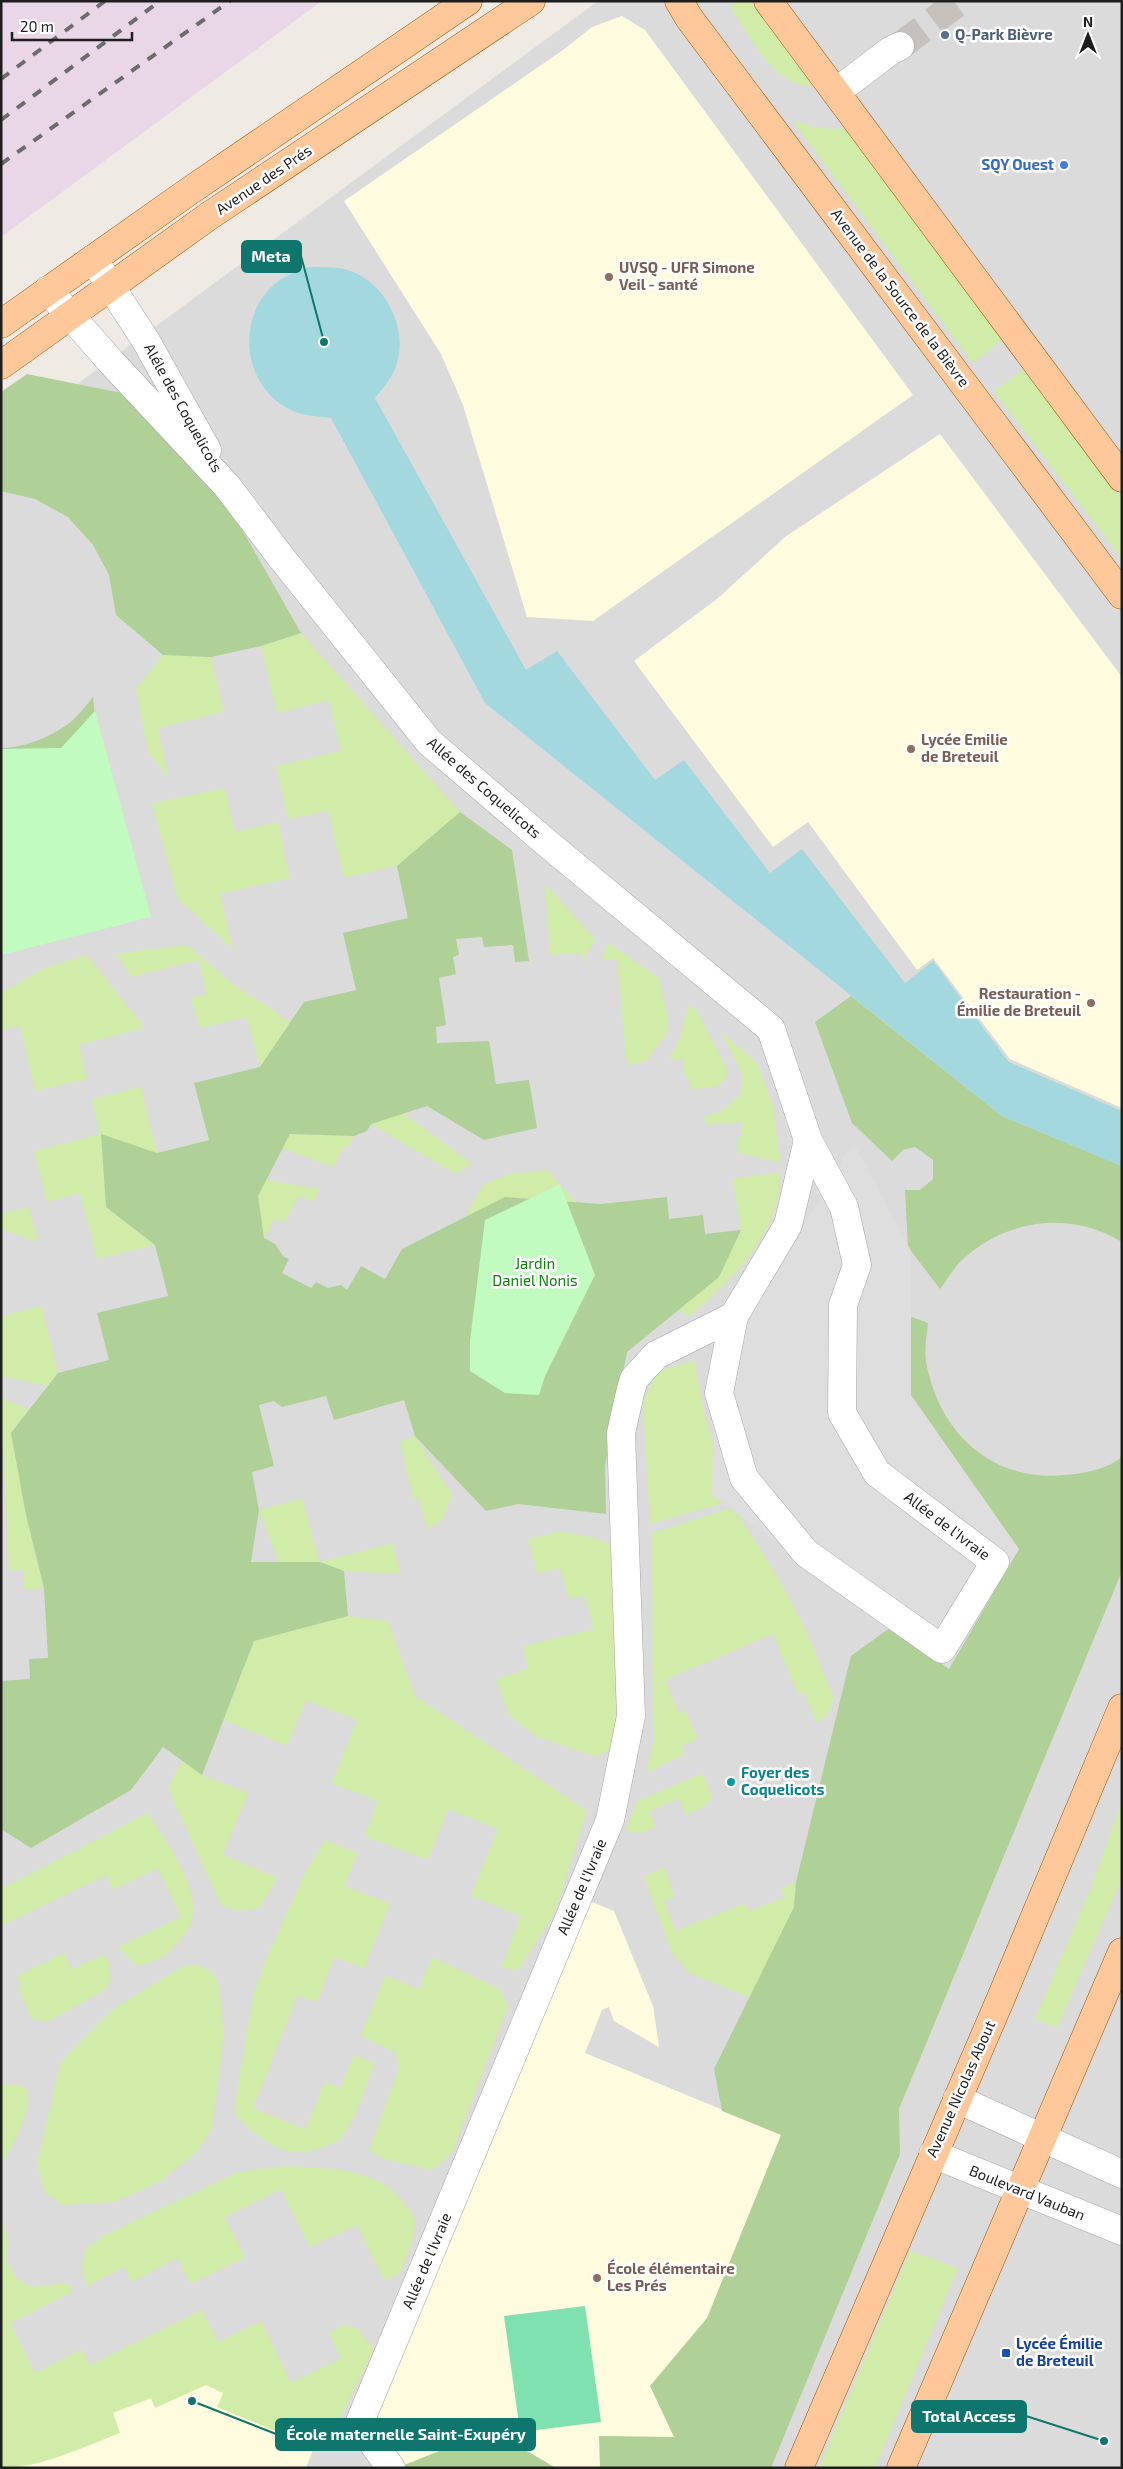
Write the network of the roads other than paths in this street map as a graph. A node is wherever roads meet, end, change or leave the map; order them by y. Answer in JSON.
{"nodes":[{"id":1,"x":468,"y":1,"type":"edge"},
{"id":2,"x":531,"y":1,"type":"edge"},
{"id":3,"x":679,"y":1,"type":"edge"},
{"id":4,"x":768,"y":1,"type":"edge"},
{"id":5,"x":900,"y":46,"type":"tunnel mouth"},
{"id":6,"x":836,"y":92,"type":"junction"},
{"id":7,"x":93,"y":259,"type":"junction"},
{"id":8,"x":111,"y":287,"type":"junction"},
{"id":9,"x":48,"y":290,"type":"junction"},
{"id":10,"x":69,"y":316,"type":"junction"},
{"id":11,"x":1,"y":324,"type":"edge"},
{"id":12,"x":1,"y":364,"type":"edge"},
{"id":13,"x":1122,"y":478,"type":"edge"},
{"id":14,"x":227,"y":486,"type":"junction"},
{"id":15,"x":1122,"y":595,"type":"edge"},
{"id":16,"x":776,"y":1050,"type":"joint"},
{"id":17,"x":808,"y":1140,"type":"junction"},
{"id":18,"x":734,"y":1316,"type":"junction"},
{"id":19,"x":1122,"y":1708,"type":"edge"},
{"id":20,"x":1122,"y":1952,"type":"edge"},
{"id":21,"x":957,"y":2099,"type":"junction"},
{"id":22,"x":1042,"y":2138,"type":"junction"},
{"id":23,"x":933,"y":2154,"type":"junction"},
{"id":24,"x":1122,"y":2174,"type":"edge"},
{"id":25,"x":1020,"y":2190,"type":"junction"},
{"id":26,"x":1122,"y":2230,"type":"edge"},
{"id":27,"x":392,"y":2468,"type":"edge"},
{"id":28,"x":799,"y":2468,"type":"edge"},
{"id":29,"x":902,"y":2468,"type":"edge"}],
"edges":[{"from":1,"to":7,"type":"main road"},
{"from":2,"to":8,"type":"main road","name":"Avenue des Prés"},
{"from":3,"to":15,"type":"main road","name":"Avenue de la Source de la Bièvre"},
{"from":4,"to":6,"type":"main road"},
{"from":5,"to":6,"type":"street"},
{"from":6,"to":13,"type":"main road"},
{"from":7,"to":8,"type":"street","name":"Aléle des Coquelicots"},
{"from":7,"to":9,"type":"main road"},
{"from":8,"to":10,"type":"main road","name":"Avenue des Prés"},
{"from":8,"to":14,"type":"street","name":"Aléle des Coquelicots"},
{"from":9,"to":10,"type":"street","name":"Aléle des Coquelicots"},
{"from":9,"to":11,"type":"main road"},
{"from":10,"to":12,"type":"main road","name":"Avenue des Prés"},
{"from":10,"to":14,"type":"street","name":"Aléle des Coquelicots"},
{"from":14,"to":16,"type":"street","name":"Allée des Coquelicots"},
{"from":16,"to":17,"type":"street","name":"Allée de l'Ivraie"},
{"from":17,"to":18,"type":"street","name":"Allée de l'Ivraie"},
{"from":17,"to":18,"type":"street","name":"Allée de l'Ivraie"},
{"from":18,"to":27,"type":"street","name":"Allée de l'Ivraie"},
{"from":19,"to":21,"type":"main road","name":"Avenue Nicolas About"},
{"from":20,"to":22,"type":"main road"},
{"from":21,"to":22,"type":"street"},
{"from":21,"to":23,"type":"main road","name":"Avenue Nicolas About"},
{"from":22,"to":24,"type":"street"},
{"from":22,"to":25,"type":"main road"},
{"from":23,"to":25,"type":"street","name":"Boulevard Vauban"},
{"from":23,"to":28,"type":"main road","name":"Avenue Nicolas About"},
{"from":25,"to":26,"type":"street","name":"Boulevard Vauban"},
{"from":25,"to":29,"type":"main road"}]}
